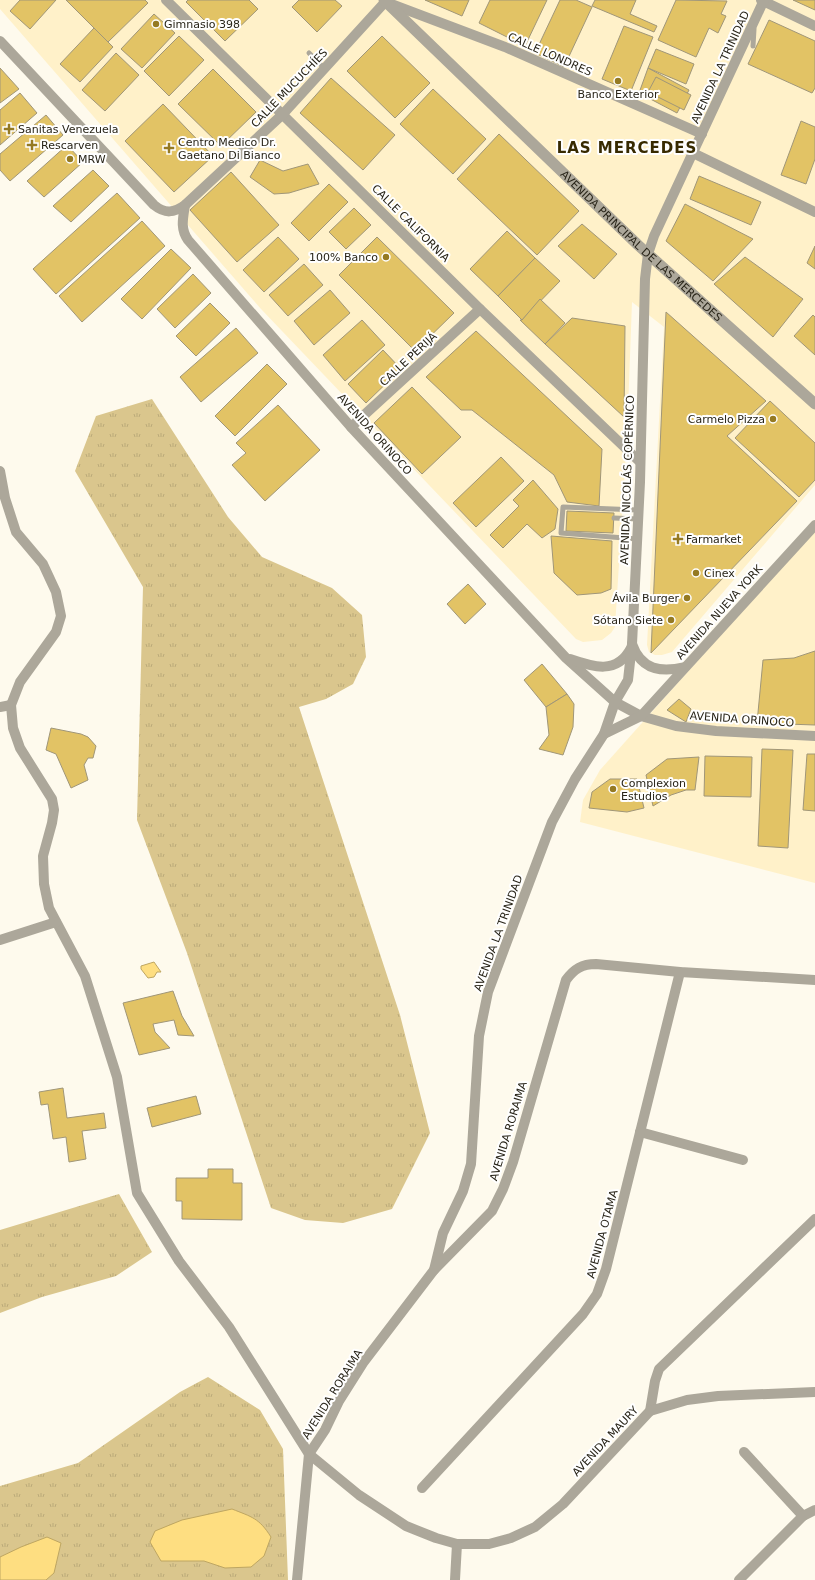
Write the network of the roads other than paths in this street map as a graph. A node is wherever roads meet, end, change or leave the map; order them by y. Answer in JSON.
{"nodes":[{"id":1,"x":166,"y":0,"type":"edge"},
{"id":2,"x":763,"y":0,"type":"edge"},
{"id":3,"x":386,"y":1,"type":"edge"},
{"id":4,"x":754,"y":22,"type":"junction"},
{"id":5,"x":815,"y":26,"type":"edge"},
{"id":6,"x":0,"y":41,"type":"edge"},
{"id":7,"x":753,"y":46,"type":"dead end"},
{"id":8,"x":309,"y":53,"type":"dead end"},
{"id":9,"x":325,"y":69,"type":"junction"},
{"id":10,"x":283,"y":114,"type":"junction"},
{"id":11,"x":702,"y":134,"type":"junction"},
{"id":12,"x":693,"y":153,"type":"junction"},
{"id":13,"x":185,"y":205,"type":"junction"},
{"id":14,"x":815,"y":212,"type":"edge"},
{"id":15,"x":648,"y":254,"type":"junction"},
{"id":16,"x":480,"y":309,"type":"junction"},
{"id":17,"x":815,"y":404,"type":"edge"},
{"id":18,"x":352,"y":427,"type":"junction"},
{"id":19,"x":640,"y":462,"type":"junction"},
{"id":20,"x":0,"y":471,"type":"edge"},
{"id":21,"x":638,"y":515,"type":"junction"},
{"id":22,"x":614,"y":518,"type":"dead end"},
{"id":23,"x":815,"y":525,"type":"edge"},
{"id":24,"x":637,"y":539,"type":"junction"},
{"id":25,"x":632,"y":644,"type":"junction"},
{"id":26,"x":566,"y":658,"type":"junction"},
{"id":27,"x":685,"y":667,"type":"junction"},
{"id":28,"x":615,"y":702,"type":"junction"},
{"id":29,"x":11,"y":705,"type":"junction"},
{"id":30,"x":0,"y":707,"type":"edge"},
{"id":31,"x":641,"y":716,"type":"junction"},
{"id":32,"x":604,"y":734,"type":"junction"},
{"id":33,"x":815,"y":736,"type":"edge"},
{"id":34,"x":56,"y":922,"type":"junction"},
{"id":35,"x":0,"y":940,"type":"edge"},
{"id":36,"x":680,"y":972,"type":"junction"},
{"id":37,"x":815,"y":980,"type":"edge"},
{"id":38,"x":640,"y":1132,"type":"junction"},
{"id":39,"x":743,"y":1160,"type":"dead end"},
{"id":40,"x":815,"y":1219,"type":"edge"},
{"id":41,"x":434,"y":1270,"type":"junction"},
{"id":42,"x":815,"y":1392,"type":"edge"},
{"id":43,"x":650,"y":1411,"type":"junction"},
{"id":44,"x":744,"y":1452,"type":"dead end"},
{"id":45,"x":309,"y":1454,"type":"junction"},
{"id":46,"x":422,"y":1488,"type":"dead end"},
{"id":47,"x":815,"y":1510,"type":"edge"},
{"id":48,"x":803,"y":1516,"type":"junction"},
{"id":49,"x":457,"y":1544,"type":"junction"},
{"id":50,"x":296,"y":1580,"type":"edge"},
{"id":51,"x":455,"y":1580,"type":"edge"},
{"id":52,"x":739,"y":1580,"type":"edge"}],
"edges":[{"from":1,"to":10,"type":"street","name":"CALLE CALIFORNIA"},
{"from":2,"to":4,"type":"street","name":"AVENIDA LA TRINIDAD"},
{"from":2,"to":5,"type":"street"},
{"from":3,"to":9,"type":"street","name":"CALLE MUCUCHÍES"},
{"from":3,"to":11,"type":"street","name":"CALLE LONDRES"},
{"from":3,"to":15,"type":"street","name":"AVENIDA PRINCIPAL DE LAS MERCEDES"},
{"from":4,"to":7,"type":"lane"},
{"from":4,"to":11,"type":"street","name":"AVENIDA LA TRINIDAD"},
{"from":6,"to":13,"type":"street"},
{"from":8,"to":9,"type":"lane"},
{"from":9,"to":10,"type":"street","name":"CALLE MUCUCHÍES"},
{"from":10,"to":13,"type":"street","name":"CALLE MUCUCHÍES"},
{"from":10,"to":16,"type":"street","name":"CALLE CALIFORNIA"},
{"from":11,"to":12,"type":"street","name":"AVENIDA LA TRINIDAD"},
{"from":12,"to":14,"type":"street"},
{"from":12,"to":15,"type":"street","name":"AVENIDA LA TRINIDAD"},
{"from":13,"to":18,"type":"street","name":"AVENIDA ORINOCO"},
{"from":15,"to":17,"type":"street","name":"AVENIDA PRINCIPAL DE LAS MERCEDES"},
{"from":15,"to":19,"type":"street","name":"AVENIDA NICOLÁS COPÉRNICO"},
{"from":16,"to":18,"type":"street","name":"CALLE PERIJÁ"},
{"from":16,"to":19,"type":"street","name":"CALLE CALIFORNIA"},
{"from":18,"to":26,"type":"street","name":"AVENIDA ORINOCO"},
{"from":19,"to":21,"type":"street","name":"AVENIDA NICOLÁS COPÉRNICO"},
{"from":20,"to":29,"type":"street"},
{"from":21,"to":22,"type":"lane"},
{"from":21,"to":24,"type":"street","name":"AVENIDA NICOLÁS COPÉRNICO"},
{"from":21,"to":24,"type":"lane"},
{"from":23,"to":27,"type":"street","name":"AVENIDA NUEVA YORK"},
{"from":24,"to":25,"type":"street","name":"AVENIDA NICOLÁS COPÉRNICO"},
{"from":25,"to":26,"type":"street"},
{"from":25,"to":27,"type":"street"},
{"from":25,"to":28,"type":"street","name":"AVENIDA NICOLÁS COPÉRNICO"},
{"from":26,"to":28,"type":"street","name":"AVENIDA ORINOCO"},
{"from":27,"to":31,"type":"street","name":"AVENIDA NUEVA YORK"},
{"from":28,"to":31,"type":"street","name":"AVENIDA ORINOCO"},
{"from":28,"to":32,"type":"street","name":"AVENIDA LA TRINIDAD"},
{"from":29,"to":30,"type":"street"},
{"from":29,"to":34,"type":"street","name":"AVENIDA MAURY"},
{"from":31,"to":32,"type":"street"},
{"from":31,"to":33,"type":"street","name":"AVENIDA ORINOCO"},
{"from":32,"to":41,"type":"street","name":"AVENIDA LA TRINIDAD"},
{"from":34,"to":35,"type":"street"},
{"from":34,"to":45,"type":"street","name":"AVENIDA MAURY"},
{"from":36,"to":37,"type":"street","name":"AVENIDA RORAIMA"},
{"from":36,"to":38,"type":"street","name":"AVENIDA OTAMA"},
{"from":36,"to":41,"type":"street","name":"AVENIDA RORAIMA"},
{"from":38,"to":39,"type":"street"},
{"from":38,"to":46,"type":"street","name":"AVENIDA OTAMA"},
{"from":40,"to":43,"type":"street","name":"AVENIDA MAURY"},
{"from":41,"to":45,"type":"street","name":"AVENIDA RORAIMA"},
{"from":42,"to":43,"type":"street"},
{"from":43,"to":49,"type":"street","name":"AVENIDA MAURY"},
{"from":44,"to":48,"type":"street"},
{"from":45,"to":49,"type":"street","name":"AVENIDA MAURY"},
{"from":45,"to":50,"type":"street","name":"AVENIDA RORAIMA"},
{"from":47,"to":48,"type":"street"},
{"from":48,"to":52,"type":"street"},
{"from":49,"to":51,"type":"street"}]}
